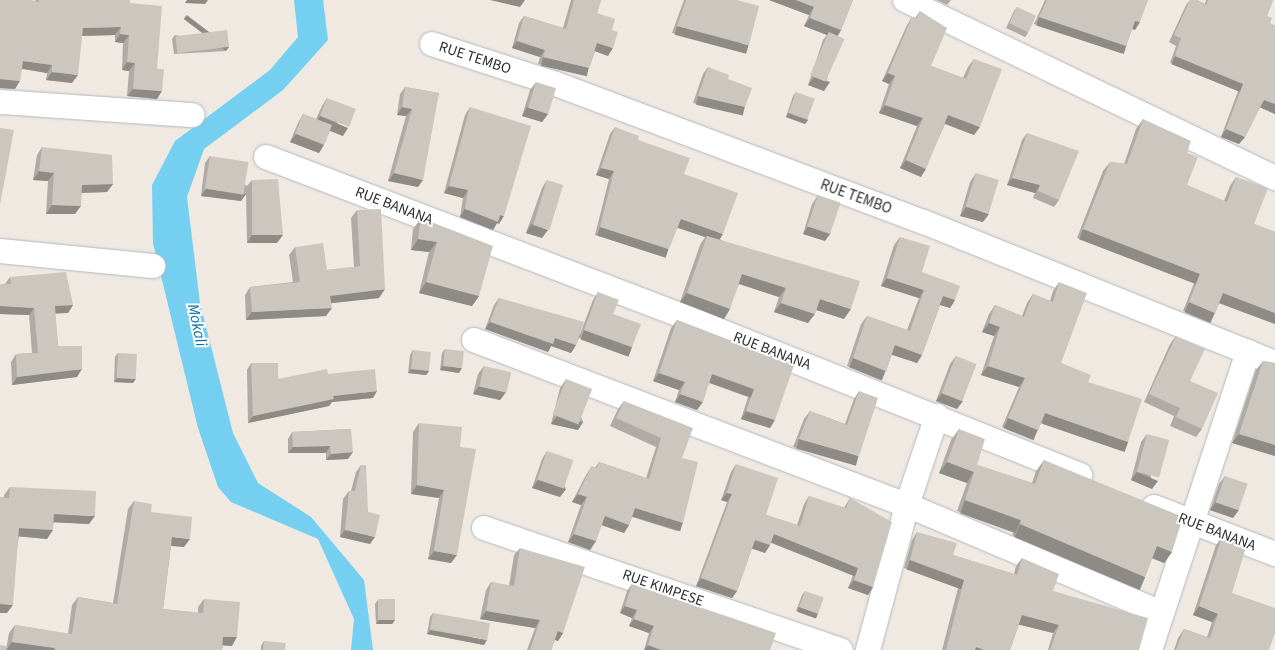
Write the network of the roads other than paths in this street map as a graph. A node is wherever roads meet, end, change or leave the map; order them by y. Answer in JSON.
{"nodes":[{"id":1,"x":905,"y":0,"type":"edge"},
{"id":2,"x":432,"y":44,"type":"dead end"},
{"id":3,"x":0,"y":102,"type":"edge"},
{"id":4,"x":193,"y":115,"type":"dead end"},
{"id":5,"x":266,"y":157,"type":"dead end"},
{"id":6,"x":1275,"y":178,"type":"edge"},
{"id":7,"x":0,"y":251,"type":"edge"},
{"id":8,"x":153,"y":266,"type":"dead end"},
{"id":9,"x":474,"y":340,"type":"dead end"},
{"id":10,"x":1248,"y":352,"type":"junction"},
{"id":11,"x":1275,"y":363,"type":"edge"},
{"id":12,"x":937,"y":416,"type":"junction"},
{"id":13,"x":1106,"y":486,"type":"edge"},
{"id":14,"x":1132,"y":497,"type":"edge"},
{"id":15,"x":907,"y":505,"type":"junction"},
{"id":16,"x":1194,"y":524,"type":"junction"},
{"id":17,"x":484,"y":528,"type":"dead end"},
{"id":18,"x":1275,"y":554,"type":"edge"},
{"id":19,"x":1162,"y":613,"type":"junction"},
{"id":20,"x":841,"y":650,"type":"edge"},
{"id":21,"x":868,"y":650,"type":"edge"},
{"id":22,"x":1150,"y":650,"type":"edge"}],
"edges":[{"from":1,"to":6,"type":"street"},
{"from":2,"to":10,"type":"street","name":"RUE TEMBO"},
{"from":3,"to":4,"type":"street"},
{"from":5,"to":12,"type":"street","name":"RUE BANANA"},
{"from":7,"to":8,"type":"street"},
{"from":9,"to":15,"type":"street"},
{"from":10,"to":11,"type":"street","name":"RUE TEMBO"},
{"from":10,"to":16,"type":"street"},
{"from":12,"to":13,"type":"street","name":"RUE BANANA"},
{"from":12,"to":15,"type":"street"},
{"from":14,"to":16,"type":"street","name":"RUE BANANA"},
{"from":15,"to":19,"type":"street"},
{"from":15,"to":21,"type":"street"},
{"from":16,"to":18,"type":"street","name":"RUE BANANA"},
{"from":16,"to":19,"type":"street"},
{"from":17,"to":20,"type":"street","name":"RUE KIMPESE"},
{"from":19,"to":22,"type":"street"}]}
